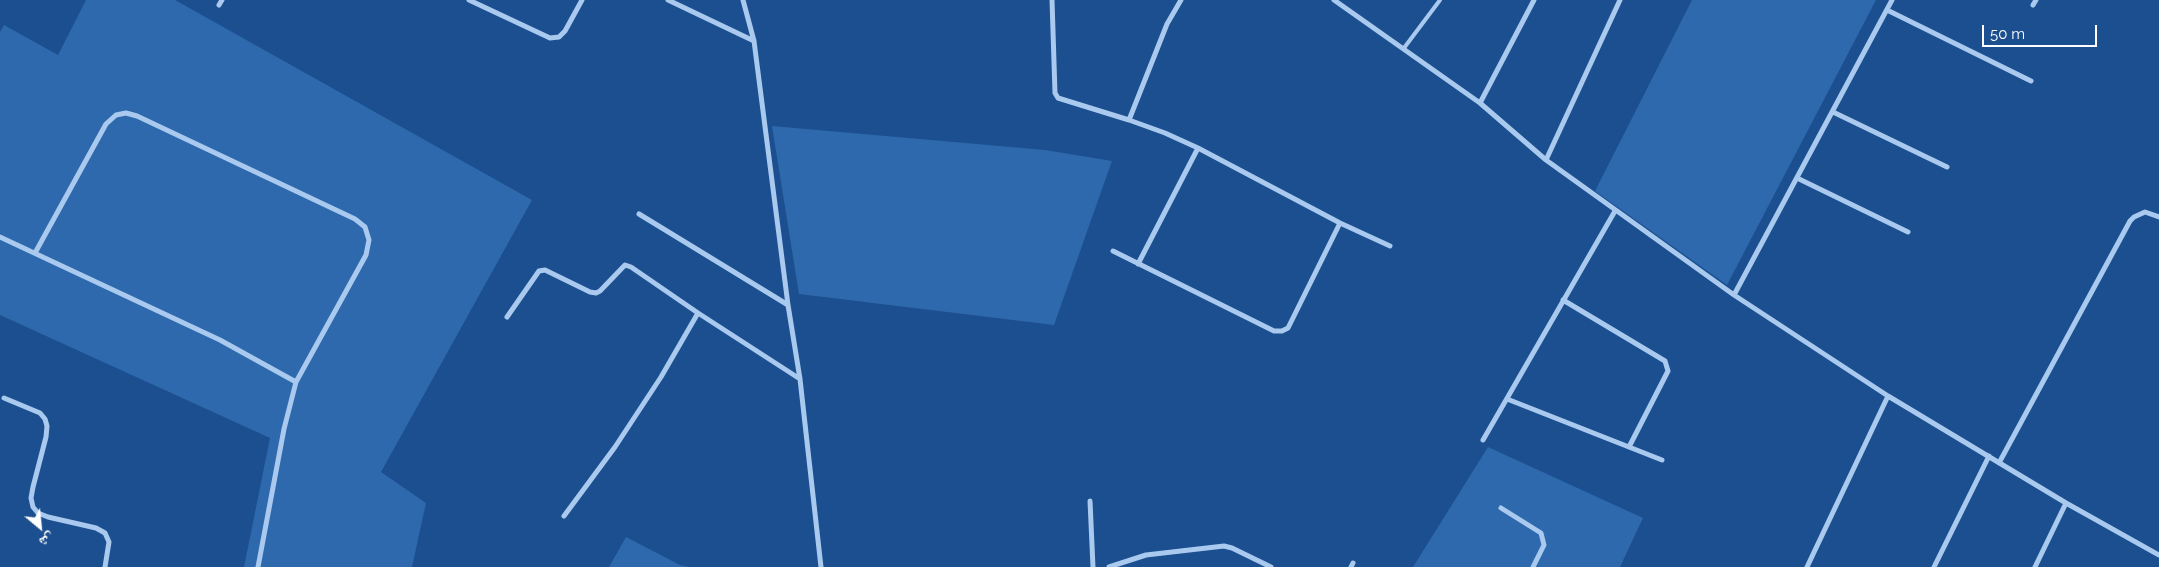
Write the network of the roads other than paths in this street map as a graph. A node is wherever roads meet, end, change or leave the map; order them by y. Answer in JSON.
{"nodes":[{"id":1,"x":469,"y":0,"type":"edge"},
{"id":2,"x":582,"y":0,"type":"edge"},
{"id":3,"x":668,"y":0,"type":"edge"},
{"id":4,"x":743,"y":0,"type":"edge"},
{"id":5,"x":1052,"y":0,"type":"edge"},
{"id":6,"x":1181,"y":0,"type":"edge"},
{"id":7,"x":1334,"y":0,"type":"edge"},
{"id":8,"x":1440,"y":0,"type":"edge"},
{"id":9,"x":1534,"y":0,"type":"edge"},
{"id":10,"x":1620,"y":0,"type":"edge"},
{"id":11,"x":1892,"y":0,"type":"edge"},
{"id":12,"x":1887,"y":10,"type":"junction"},
{"id":13,"x":754,"y":41,"type":"junction"},
{"id":14,"x":1404,"y":48,"type":"junction"},
{"id":15,"x":2031,"y":81,"type":"dead end"},
{"id":16,"x":1480,"y":103,"type":"junction"},
{"id":17,"x":1833,"y":112,"type":"junction"},
{"id":18,"x":1129,"y":120,"type":"junction"},
{"id":19,"x":1198,"y":148,"type":"junction"},
{"id":20,"x":1546,"y":160,"type":"junction"},
{"id":21,"x":1946,"y":168,"type":"dead end"},
{"id":22,"x":1797,"y":178,"type":"junction"},
{"id":23,"x":1615,"y":211,"type":"junction"},
{"id":24,"x":639,"y":214,"type":"dead end"},
{"id":25,"x":2159,"y":217,"type":"edge"},
{"id":26,"x":1340,"y":223,"type":"junction"},
{"id":27,"x":1908,"y":232,"type":"dead end"},
{"id":28,"x":0,"y":237,"type":"edge"},
{"id":29,"x":1390,"y":246,"type":"dead end"},
{"id":30,"x":1113,"y":251,"type":"dead end"},
{"id":31,"x":35,"y":253,"type":"junction"},
{"id":32,"x":1138,"y":264,"type":"junction"},
{"id":33,"x":1734,"y":296,"type":"junction"},
{"id":34,"x":1563,"y":300,"type":"junction"},
{"id":35,"x":788,"y":305,"type":"junction"},
{"id":36,"x":698,"y":313,"type":"junction"},
{"id":37,"x":507,"y":317,"type":"dead end"},
{"id":38,"x":800,"y":379,"type":"junction"},
{"id":39,"x":296,"y":382,"type":"junction"},
{"id":40,"x":1888,"y":396,"type":"junction"},
{"id":41,"x":4,"y":398,"type":"dead end"},
{"id":42,"x":1506,"y":399,"type":"junction"},
{"id":43,"x":1483,"y":440,"type":"dead end"},
{"id":44,"x":1629,"y":448,"type":"junction"},
{"id":45,"x":1989,"y":456,"type":"junction"},
{"id":46,"x":1662,"y":460,"type":"dead end"},
{"id":47,"x":1999,"y":463,"type":"junction"},
{"id":48,"x":1090,"y":501,"type":"dead end"},
{"id":49,"x":2066,"y":504,"type":"junction"},
{"id":50,"x":1501,"y":508,"type":"dead end"},
{"id":51,"x":564,"y":516,"type":"dead end"},
{"id":52,"x":2159,"y":555,"type":"edge"},
{"id":53,"x":105,"y":567,"type":"edge"},
{"id":54,"x":258,"y":567,"type":"edge"},
{"id":55,"x":821,"y":567,"type":"edge"},
{"id":56,"x":1093,"y":567,"type":"edge"},
{"id":57,"x":1108,"y":567,"type":"edge"},
{"id":58,"x":1271,"y":567,"type":"edge"},
{"id":59,"x":1533,"y":567,"type":"edge"},
{"id":60,"x":1807,"y":567,"type":"edge"},
{"id":61,"x":1934,"y":567,"type":"edge"},
{"id":62,"x":2035,"y":567,"type":"edge"}],
"edges":[{"from":1,"to":2,"type":"street"},
{"from":3,"to":13,"type":"street"},
{"from":4,"to":13,"type":"street"},
{"from":5,"to":18,"type":"street"},
{"from":6,"to":18,"type":"street"},
{"from":7,"to":14,"type":"street"},
{"from":8,"to":14,"type":"lane"},
{"from":9,"to":16,"type":"street"},
{"from":10,"to":20,"type":"street"},
{"from":11,"to":12,"type":"street"},
{"from":12,"to":15,"type":"street"},
{"from":12,"to":17,"type":"street"},
{"from":13,"to":35,"type":"street"},
{"from":14,"to":16,"type":"street"},
{"from":16,"to":20,"type":"street"},
{"from":17,"to":21,"type":"street"},
{"from":17,"to":22,"type":"street"},
{"from":18,"to":19,"type":"street"},
{"from":19,"to":26,"type":"street"},
{"from":19,"to":32,"type":"street"},
{"from":20,"to":23,"type":"street"},
{"from":22,"to":27,"type":"street"},
{"from":22,"to":33,"type":"street"},
{"from":23,"to":33,"type":"street"},
{"from":23,"to":34,"type":"street"},
{"from":24,"to":35,"type":"street"},
{"from":25,"to":47,"type":"street"},
{"from":26,"to":29,"type":"street"},
{"from":26,"to":32,"type":"street"},
{"from":28,"to":31,"type":"street"},
{"from":30,"to":32,"type":"street"},
{"from":31,"to":39,"type":"street"},
{"from":31,"to":39,"type":"street"},
{"from":33,"to":40,"type":"street"},
{"from":34,"to":42,"type":"street"},
{"from":34,"to":44,"type":"street"},
{"from":35,"to":38,"type":"street"},
{"from":36,"to":37,"type":"street"},
{"from":36,"to":38,"type":"street"},
{"from":36,"to":51,"type":"street"},
{"from":38,"to":55,"type":"street"},
{"from":39,"to":54,"type":"street"},
{"from":40,"to":45,"type":"street"},
{"from":40,"to":60,"type":"street"},
{"from":41,"to":53,"type":"street"},
{"from":42,"to":43,"type":"street"},
{"from":42,"to":44,"type":"street"},
{"from":44,"to":46,"type":"street"},
{"from":45,"to":47,"type":"street"},
{"from":45,"to":61,"type":"street"},
{"from":47,"to":49,"type":"street"},
{"from":48,"to":56,"type":"street"},
{"from":49,"to":52,"type":"street"},
{"from":49,"to":62,"type":"street"},
{"from":50,"to":59,"type":"street"},
{"from":57,"to":58,"type":"street"}]}
